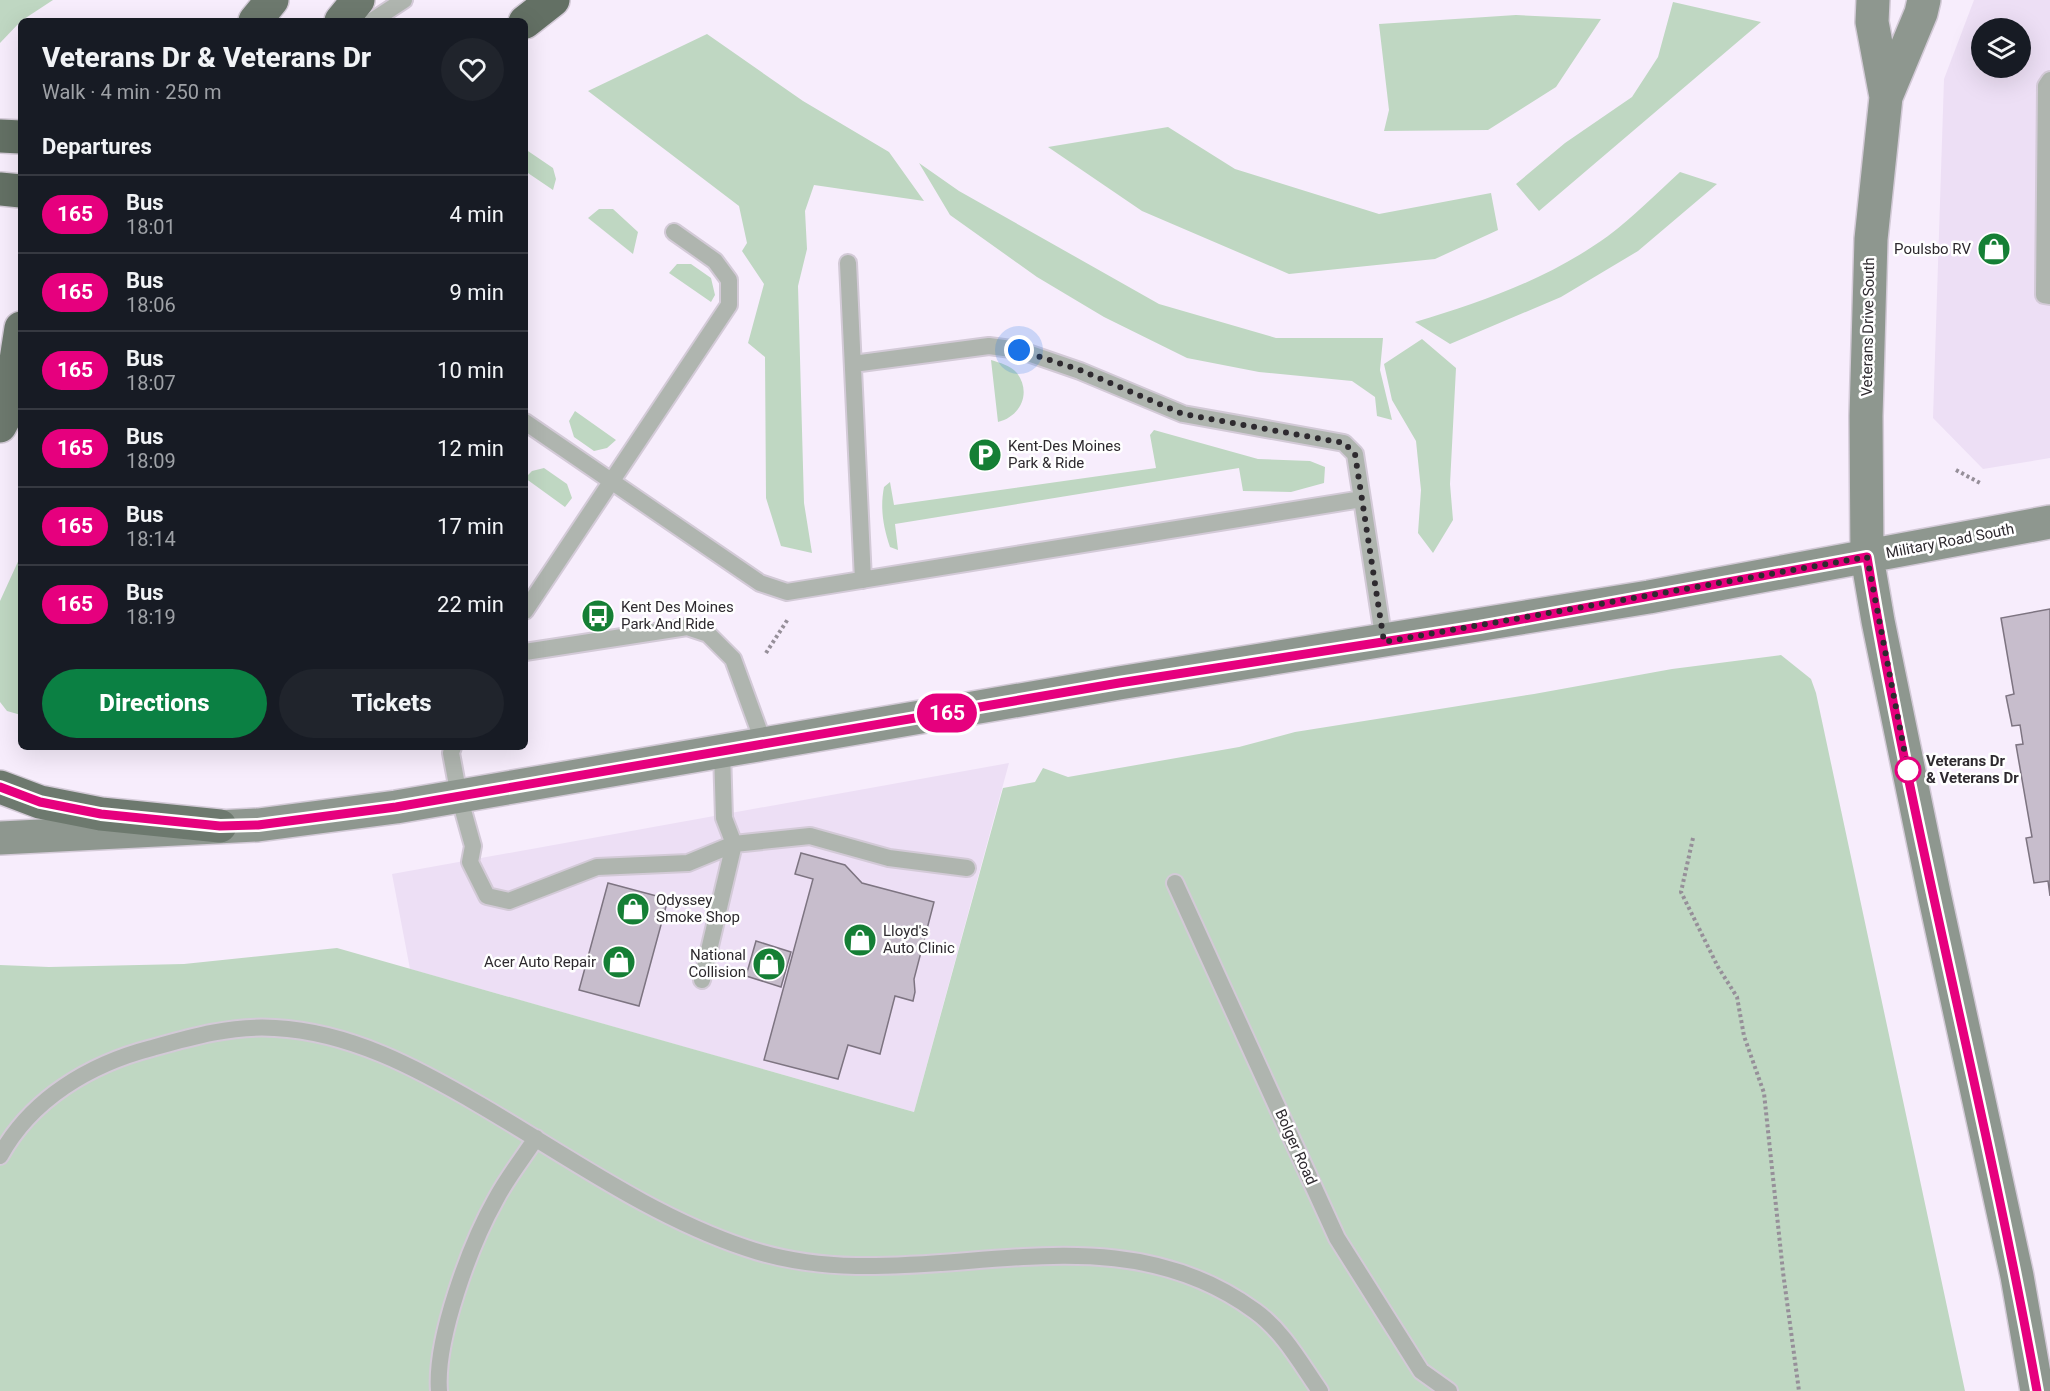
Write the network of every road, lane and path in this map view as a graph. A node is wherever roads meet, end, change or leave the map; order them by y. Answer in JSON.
{"nodes":[{"id":1,"x":272,"y":0,"type":"edge"},
{"id":2,"x":358,"y":0,"type":"edge"},
{"id":3,"x":404,"y":0,"type":"edge"},
{"id":4,"x":553,"y":0,"type":"edge"},
{"id":5,"x":1924,"y":0,"type":"edge"},
{"id":6,"x":1869,"y":7,"type":"edge"},
{"id":7,"x":257,"y":18,"type":"edge"},
{"id":8,"x":343,"y":18,"type":"edge"},
{"id":9,"x":377,"y":18,"type":"edge"},
{"id":10,"x":528,"y":20,"type":"edge"},
{"id":11,"x":2050,"y":80,"type":"edge"},
{"id":12,"x":1886,"y":97,"type":"junction"},
{"id":13,"x":0,"y":136,"type":"edge"},
{"id":14,"x":18,"y":137,"type":"edge"},
{"id":15,"x":0,"y":189,"type":"edge"},
{"id":16,"x":18,"y":191,"type":"edge"},
{"id":17,"x":674,"y":232,"type":"dead end"},
{"id":18,"x":848,"y":263,"type":"dead end"},
{"id":19,"x":2050,"y":296,"type":"edge"},
{"id":20,"x":18,"y":351,"type":"edge"},
{"id":21,"x":853,"y":364,"type":"junction"},
{"id":22,"x":10,"y":413,"type":"edge"},
{"id":23,"x":528,"y":424,"type":"edge"},
{"id":24,"x":1956,"y":470,"type":"dead end"},
{"id":25,"x":611,"y":482,"type":"junction"},
{"id":26,"x":1980,"y":483,"type":"dead end"},
{"id":27,"x":1362,"y":499,"type":"junction"},
{"id":28,"x":2050,"y":522,"type":"edge"},
{"id":29,"x":1867,"y":557,"type":"junction"},
{"id":30,"x":863,"y":580,"type":"junction"},
{"id":31,"x":528,"y":606,"type":"edge"},
{"id":32,"x":788,"y":619,"type":"dead end"},
{"id":33,"x":1384,"y":642,"type":"junction"},
{"id":34,"x":528,"y":652,"type":"edge"},
{"id":35,"x":766,"y":653,"type":"dead end"},
{"id":36,"x":764,"y":744,"type":"junction"},
{"id":37,"x":452,"y":750,"type":"edge"},
{"id":38,"x":722,"y":751,"type":"junction"},
{"id":39,"x":0,"y":787,"type":"edge"},
{"id":40,"x":459,"y":796,"type":"junction"},
{"id":41,"x":220,"y":826,"type":"junction"},
{"id":42,"x":0,"y":838,"type":"edge"},
{"id":43,"x":1693,"y":838,"type":"dead end"},
{"id":44,"x":734,"y":844,"type":"junction"},
{"id":45,"x":967,"y":868,"type":"dead end"},
{"id":46,"x":1175,"y":883,"type":"dead end"},
{"id":47,"x":702,"y":980,"type":"dead end"},
{"id":48,"x":536,"y":1138,"type":"junction"},
{"id":49,"x":0,"y":1156,"type":"edge"},
{"id":50,"x":439,"y":1391,"type":"edge"},
{"id":51,"x":1320,"y":1391,"type":"edge"},
{"id":52,"x":1449,"y":1391,"type":"edge"},
{"id":53,"x":1799,"y":1391,"type":"edge"},
{"id":54,"x":2037,"y":1391,"type":"edge"}],
"edges":[{"from":1,"to":7,"type":"highway"},
{"from":2,"to":8,"type":"highway"},
{"from":3,"to":9,"type":"lane"},
{"from":4,"to":10,"type":"highway"},
{"from":5,"to":12,"type":"main road","name":"Veterans Drive South"},
{"from":6,"to":12,"type":"main road","name":"Veterans Drive South"},
{"from":11,"to":19,"type":"lane"},
{"from":12,"to":29,"type":"main road","name":"Veterans Drive South"},
{"from":13,"to":14,"type":"highway"},
{"from":15,"to":16,"type":"highway"},
{"from":17,"to":25,"type":"lane"},
{"from":18,"to":21,"type":"lane"},
{"from":20,"to":22,"type":"highway"},
{"from":21,"to":27,"type":"lane"},
{"from":21,"to":30,"type":"lane"},
{"from":23,"to":25,"type":"lane"},
{"from":24,"to":26,"type":"path"},
{"from":25,"to":30,"type":"lane"},
{"from":25,"to":31,"type":"lane"},
{"from":27,"to":30,"type":"lane"},
{"from":27,"to":33,"type":"lane"},
{"from":28,"to":29,"type":"main road","name":"Military Road South"},
{"from":29,"to":33,"type":"main road","name":"Military Road South"},
{"from":29,"to":54,"type":"main road","name":"Veterans Drive South"},
{"from":32,"to":35,"type":"path"},
{"from":33,"to":36,"type":"main road","name":"Military Road South"},
{"from":34,"to":36,"type":"lane"},
{"from":36,"to":38,"type":"main road","name":"Military Road South"},
{"from":37,"to":40,"type":"lane"},
{"from":38,"to":40,"type":"main road","name":"Military Road South"},
{"from":38,"to":44,"type":"lane"},
{"from":39,"to":41,"type":"highway"},
{"from":40,"to":41,"type":"main road","name":"Military Road South"},
{"from":40,"to":44,"type":"lane"},
{"from":41,"to":42,"type":"main road","name":"Military Road South"},
{"from":43,"to":53,"type":"path"},
{"from":44,"to":45,"type":"lane"},
{"from":44,"to":47,"type":"lane"},
{"from":46,"to":52,"type":"lane","name":"Bolger Road"},
{"from":48,"to":49,"type":"lane"},
{"from":48,"to":50,"type":"lane"},
{"from":48,"to":51,"type":"lane"}]}
